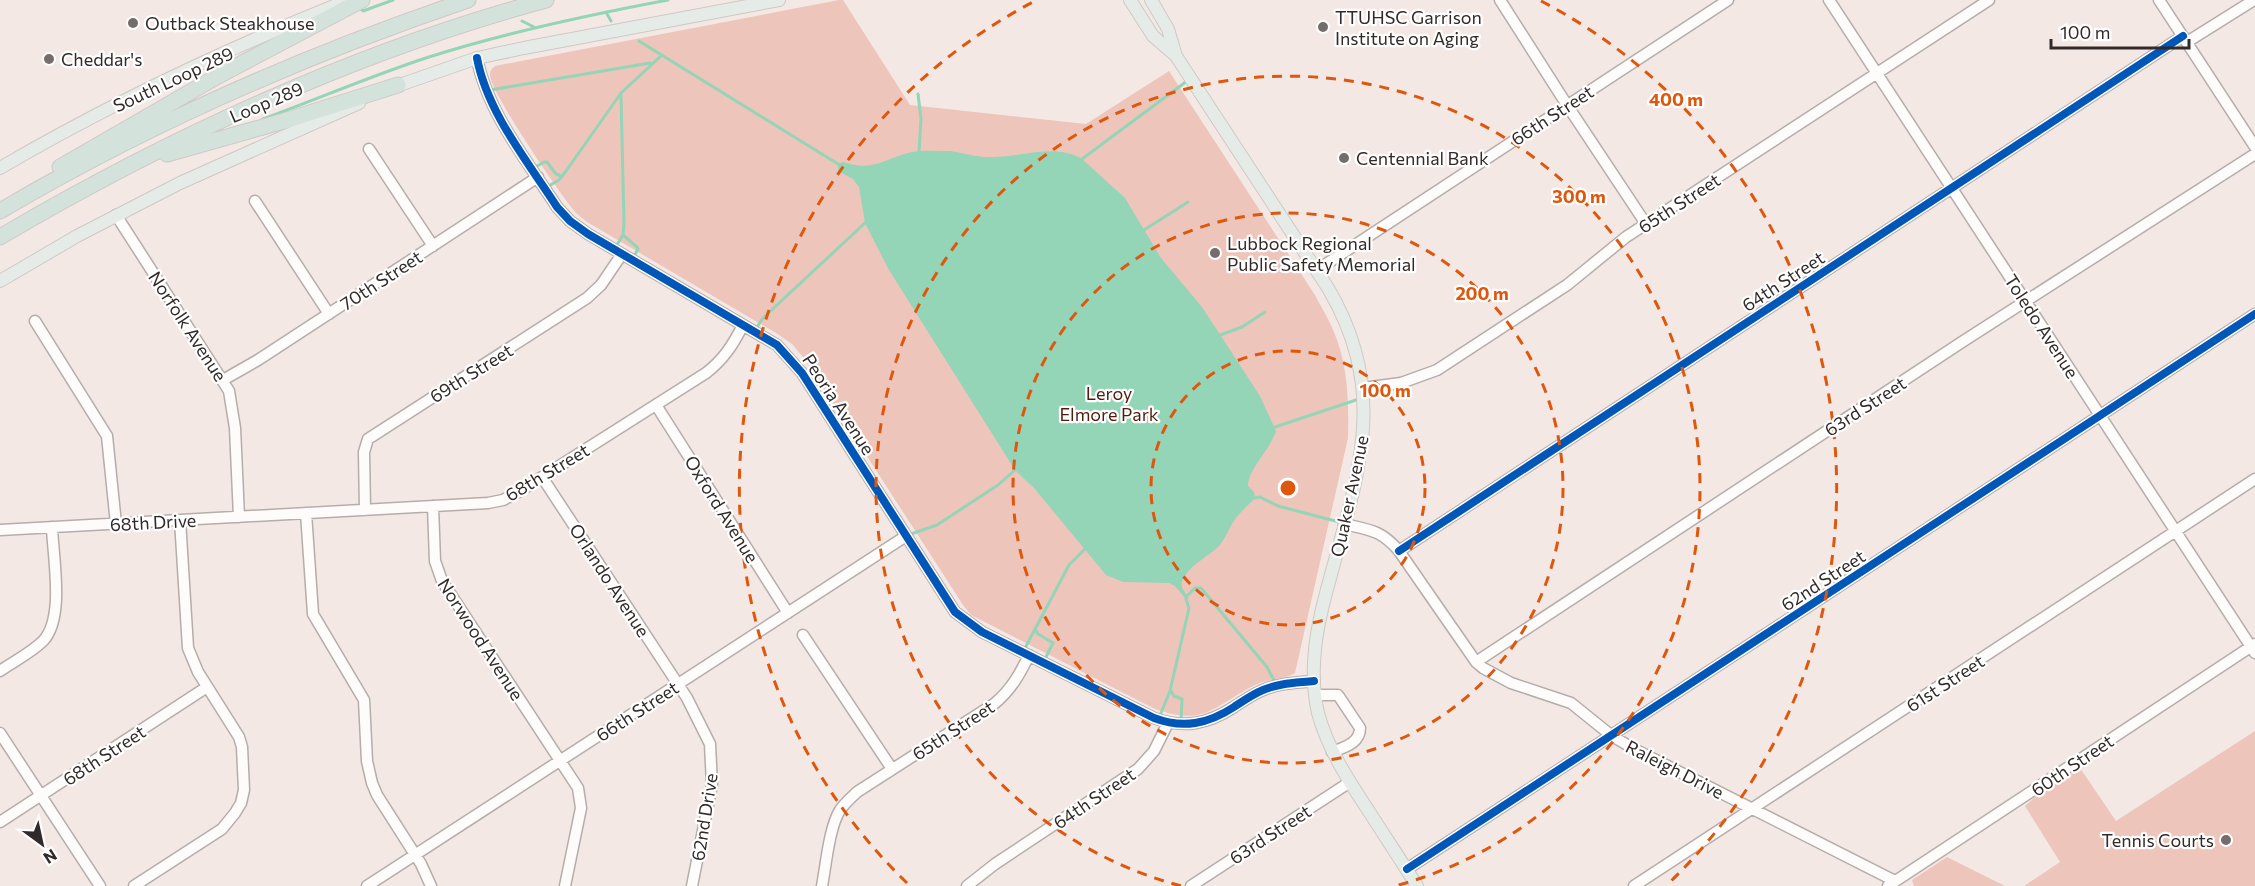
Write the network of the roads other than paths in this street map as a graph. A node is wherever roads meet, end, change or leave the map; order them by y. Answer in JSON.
{"nodes":[{"id":1,"x":351,"y":0,"type":"edge"},
{"id":2,"x":362,"y":0,"type":"edge"},
{"id":3,"x":468,"y":0,"type":"edge"},
{"id":4,"x":546,"y":0,"type":"edge"},
{"id":5,"x":779,"y":0,"type":"edge"},
{"id":6,"x":1130,"y":0,"type":"edge"},
{"id":7,"x":1151,"y":0,"type":"edge"},
{"id":8,"x":1160,"y":0,"type":"edge"},
{"id":9,"x":1500,"y":0,"type":"edge"},
{"id":10,"x":1728,"y":0,"type":"edge"},
{"id":11,"x":1829,"y":0,"type":"edge"},
{"id":12,"x":1989,"y":0,"type":"edge"},
{"id":13,"x":2160,"y":0,"type":"edge"},
{"id":14,"x":2254,"y":0,"type":"edge"},
{"id":15,"x":1168,"y":28,"type":"junction"},
{"id":16,"x":2185,"y":39,"type":"junction"},
{"id":17,"x":1176,"y":56,"type":"junction"},
{"id":18,"x":477,"y":58,"type":"junction"},
{"id":19,"x":1877,"y":73,"type":"junction"},
{"id":20,"x":398,"y":85,"type":"junction"},
{"id":21,"x":1567,"y":105,"type":"junction"},
{"id":22,"x":2255,"y":147,"type":"edge"},
{"id":23,"x":369,"y":148,"type":"dead end"},
{"id":24,"x":2255,"y":154,"type":"edge"},
{"id":25,"x":138,"y":161,"type":"junction"},
{"id":26,"x":0,"y":168,"type":"edge"},
{"id":27,"x":538,"y":177,"type":"junction"},
{"id":28,"x":1952,"y":188,"type":"junction"},
{"id":29,"x":255,"y":201,"type":"dead end"},
{"id":30,"x":14,"y":202,"type":"junction"},
{"id":31,"x":0,"y":211,"type":"edge"},
{"id":32,"x":116,"y":214,"type":"junction"},
{"id":33,"x":1646,"y":224,"type":"junction"},
{"id":34,"x":0,"y":237,"type":"edge"},
{"id":35,"x":433,"y":246,"type":"junction"},
{"id":36,"x":622,"y":254,"type":"junction"},
{"id":37,"x":1317,"y":270,"type":"junction"},
{"id":38,"x":0,"y":281,"type":"edge"},
{"id":39,"x":2026,"y":301,"type":"junction"},
{"id":40,"x":329,"y":314,"type":"junction"},
{"id":41,"x":2255,"y":314,"type":"edge"},
{"id":42,"x":35,"y":321,"type":"dead end"},
{"id":43,"x":743,"y":325,"type":"junction"},
{"id":44,"x":223,"y":380,"type":"junction"},
{"id":45,"x":1363,"y":387,"type":"junction"},
{"id":46,"x":656,"y":405,"type":"junction"},
{"id":47,"x":2100,"y":415,"type":"junction"},
{"id":48,"x":542,"y":477,"type":"junction"},
{"id":49,"x":2255,"y":479,"type":"edge"},
{"id":50,"x":433,"y":506,"type":"junction"},
{"id":51,"x":365,"y":510,"type":"junction"},
{"id":52,"x":306,"y":513,"type":"junction"},
{"id":53,"x":238,"y":517,"type":"junction"},
{"id":54,"x":180,"y":520,"type":"junction"},
{"id":55,"x":116,"y":524,"type":"junction"},
{"id":56,"x":1344,"y":524,"type":"junction"},
{"id":57,"x":52,"y":527,"type":"junction"},
{"id":58,"x":0,"y":530,"type":"edge"},
{"id":59,"x":2176,"y":531,"type":"junction"},
{"id":60,"x":906,"y":536,"type":"junction"},
{"id":61,"x":1399,"y":551,"type":"junction"},
{"id":62,"x":788,"y":613,"type":"junction"},
{"id":63,"x":803,"y":635,"type":"dead end"},
{"id":64,"x":2254,"y":648,"type":"edge"},
{"id":65,"x":1029,"y":655,"type":"junction"},
{"id":66,"x":1476,"y":662,"type":"junction"},
{"id":67,"x":0,"y":671,"type":"edge"},
{"id":68,"x":1314,"y":681,"type":"junction"},
{"id":69,"x":678,"y":684,"type":"junction"},
{"id":70,"x":207,"y":687,"type":"junction"},
{"id":71,"x":1316,"y":695,"type":"junction"},
{"id":72,"x":1168,"y":723,"type":"junction"},
{"id":73,"x":0,"y":733,"type":"edge"},
{"id":74,"x":1612,"y":736,"type":"junction"},
{"id":75,"x":1332,"y":752,"type":"junction"},
{"id":76,"x":560,"y":761,"type":"junction"},
{"id":77,"x":892,"y":769,"type":"junction"},
{"id":78,"x":1350,"y":782,"type":"junction"},
{"id":79,"x":41,"y":796,"type":"junction"},
{"id":80,"x":1753,"y":808,"type":"junction"},
{"id":81,"x":0,"y":822,"type":"edge"},
{"id":82,"x":415,"y":855,"type":"junction"},
{"id":83,"x":1407,"y":869,"type":"junction"},
{"id":84,"x":1892,"y":884,"type":"edge"},
{"id":85,"x":100,"y":886,"type":"edge"},
{"id":86,"x":134,"y":886,"type":"edge"},
{"id":87,"x":367,"y":886,"type":"edge"},
{"id":88,"x":431,"y":886,"type":"edge"},
{"id":89,"x":565,"y":886,"type":"edge"},
{"id":90,"x":692,"y":886,"type":"edge"},
{"id":91,"x":822,"y":886,"type":"edge"},
{"id":92,"x":967,"y":886,"type":"edge"},
{"id":93,"x":1191,"y":886,"type":"edge"},
{"id":94,"x":1418,"y":886,"type":"edge"},
{"id":95,"x":1634,"y":886,"type":"edge"}],
"edges":[{"from":1,"to":26,"type":"main road","name":"South Loop 289"},
{"from":2,"to":30,"type":"highway"},
{"from":3,"to":30,"type":"highway","name":"Loop 289"},
{"from":4,"to":25,"type":"highway","name":"Loop 289"},
{"from":5,"to":18,"type":"main road"},
{"from":6,"to":17,"type":"main road","name":"Quaker Avenue"},
{"from":7,"to":15,"type":"main road","name":"Quaker Avenue"},
{"from":8,"to":15,"type":"main road"},
{"from":9,"to":21,"type":"street"},
{"from":10,"to":21,"type":"street","name":"66th Street"},
{"from":11,"to":19,"type":"street","name":"Toledo Avenue"},
{"from":12,"to":19,"type":"street","name":"65th Street"},
{"from":13,"to":16,"type":"street"},
{"from":14,"to":16,"type":"street","name":"64th Street"},
{"from":15,"to":17,"type":"main road","name":"Quaker Avenue"},
{"from":16,"to":22,"type":"street"},
{"from":16,"to":28,"type":"street","name":"64th Street"},
{"from":17,"to":37,"type":"main road","name":"Quaker Avenue"},
{"from":18,"to":20,"type":"main road"},
{"from":18,"to":27,"type":"street","name":"Peoria Avenue"},
{"from":19,"to":28,"type":"street","name":"Toledo Avenue"},
{"from":19,"to":33,"type":"street","name":"65th Street"},
{"from":20,"to":25,"type":"highway"},
{"from":20,"to":32,"type":"main road"},
{"from":21,"to":33,"type":"street"},
{"from":21,"to":37,"type":"street","name":"66th Street"},
{"from":23,"to":35,"type":"street"},
{"from":24,"to":39,"type":"street","name":"63rd Street"},
{"from":25,"to":34,"type":"highway","name":"Loop 289"},
{"from":27,"to":35,"type":"street","name":"70th Street"},
{"from":27,"to":36,"type":"street","name":"Peoria Avenue"},
{"from":28,"to":39,"type":"street","name":"Toledo Avenue"},
{"from":28,"to":61,"type":"street","name":"64th Street"},
{"from":29,"to":40,"type":"street"},
{"from":30,"to":31,"type":"highway","name":"Loop 289"},
{"from":32,"to":38,"type":"main road"},
{"from":32,"to":44,"type":"street","name":"Norfolk Avenue"},
{"from":33,"to":45,"type":"street","name":"65th Street"},
{"from":35,"to":40,"type":"street","name":"70th Street"},
{"from":36,"to":43,"type":"street","name":"Peoria Avenue"},
{"from":36,"to":51,"type":"street","name":"69th Street"},
{"from":37,"to":45,"type":"main road","name":"Quaker Avenue"},
{"from":39,"to":47,"type":"street","name":"Toledo Avenue"},
{"from":39,"to":66,"type":"street","name":"63rd Street"},
{"from":40,"to":44,"type":"street","name":"70th Street"},
{"from":41,"to":47,"type":"street","name":"62nd Street"},
{"from":42,"to":55,"type":"street"},
{"from":43,"to":46,"type":"street","name":"68th Street"},
{"from":43,"to":60,"type":"street","name":"Peoria Avenue"},
{"from":44,"to":53,"type":"street","name":"Norfolk Avenue"},
{"from":45,"to":56,"type":"main road","name":"Quaker Avenue"},
{"from":46,"to":48,"type":"street","name":"68th Street"},
{"from":46,"to":62,"type":"street","name":"Oxford Avenue"},
{"from":47,"to":59,"type":"street","name":"Toledo Avenue"},
{"from":47,"to":74,"type":"street","name":"62nd Street"},
{"from":48,"to":50,"type":"street","name":"68th Street"},
{"from":48,"to":69,"type":"street","name":"Orlando Avenue"},
{"from":49,"to":59,"type":"street","name":"61st Street"},
{"from":50,"to":51,"type":"street","name":"68th Street"},
{"from":50,"to":76,"type":"street","name":"Norwood Avenue"},
{"from":51,"to":52,"type":"street","name":"68th Street"},
{"from":52,"to":53,"type":"street","name":"68th Drive"},
{"from":52,"to":82,"type":"street"},
{"from":53,"to":54,"type":"street","name":"68th Drive"},
{"from":54,"to":55,"type":"street","name":"68th Drive"},
{"from":54,"to":70,"type":"street"},
{"from":55,"to":57,"type":"street","name":"68th Drive"},
{"from":56,"to":61,"type":"street","name":"Raleigh Drive"},
{"from":56,"to":68,"type":"main road","name":"Quaker Avenue"},
{"from":57,"to":58,"type":"street","name":"68th Drive"},
{"from":57,"to":67,"type":"street"},
{"from":59,"to":64,"type":"street","name":"Toledo Avenue"},
{"from":59,"to":80,"type":"street","name":"61st Street"},
{"from":60,"to":62,"type":"street","name":"66th Street"},
{"from":60,"to":65,"type":"street","name":"Peoria Avenue"},
{"from":61,"to":66,"type":"street","name":"Raleigh Drive"},
{"from":62,"to":69,"type":"street","name":"66th Street"},
{"from":63,"to":77,"type":"street"},
{"from":64,"to":84,"type":"street","name":"60th Street"},
{"from":65,"to":72,"type":"street","name":"Peoria Avenue"},
{"from":65,"to":77,"type":"street","name":"65th Street"},
{"from":66,"to":74,"type":"street","name":"Raleigh Drive"},
{"from":68,"to":71,"type":"main road","name":"Quaker Avenue"},
{"from":68,"to":72,"type":"street"},
{"from":69,"to":76,"type":"street","name":"66th Street"},
{"from":69,"to":90,"type":"street","name":"62nd Drive"},
{"from":70,"to":79,"type":"street","name":"68th Street"},
{"from":70,"to":86,"type":"street"},
{"from":71,"to":75,"type":"main road","name":"Quaker Avenue"},
{"from":71,"to":75,"type":"street"},
{"from":72,"to":92,"type":"street","name":"64th Street"},
{"from":73,"to":79,"type":"street"},
{"from":74,"to":80,"type":"street","name":"Raleigh Drive"},
{"from":74,"to":83,"type":"street","name":"62nd Street"},
{"from":75,"to":78,"type":"main road","name":"Quaker Avenue"},
{"from":76,"to":82,"type":"street","name":"66th Street"},
{"from":76,"to":89,"type":"street","name":"Norwood Avenue"},
{"from":77,"to":91,"type":"street","name":"65th Street"},
{"from":78,"to":83,"type":"main road","name":"Quaker Avenue"},
{"from":78,"to":93,"type":"street","name":"63rd Street"},
{"from":79,"to":81,"type":"street","name":"68th Street"},
{"from":79,"to":85,"type":"street"},
{"from":80,"to":84,"type":"street","name":"Raleigh Drive"},
{"from":80,"to":95,"type":"street","name":"61st Street"},
{"from":82,"to":87,"type":"street","name":"66th Street"},
{"from":82,"to":88,"type":"street"},
{"from":83,"to":94,"type":"main road","name":"Quaker Avenue"}]}
